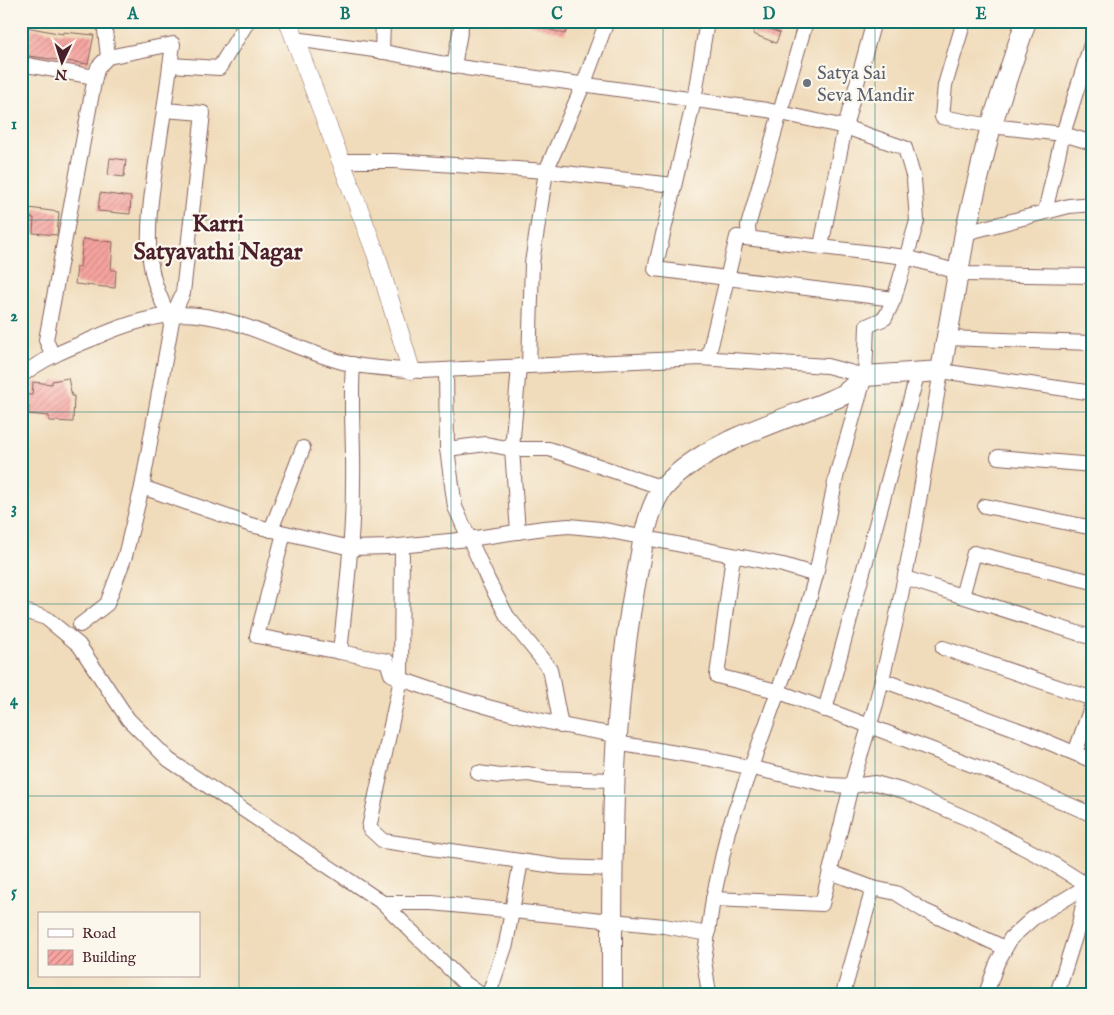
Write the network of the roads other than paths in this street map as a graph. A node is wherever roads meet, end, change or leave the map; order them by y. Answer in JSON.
{"nodes":[{"id":1,"x":104,"y":21,"type":"edge"},
{"id":2,"x":248,"y":21,"type":"edge"},
{"id":3,"x":288,"y":21,"type":"edge"},
{"id":4,"x":383,"y":21,"type":"edge"},
{"id":5,"x":462,"y":21,"type":"edge"},
{"id":6,"x":607,"y":21,"type":"edge"},
{"id":7,"x":707,"y":21,"type":"edge"},
{"id":8,"x":806,"y":21,"type":"edge"},
{"id":9,"x":874,"y":21,"type":"edge"},
{"id":10,"x":964,"y":21,"type":"edge"},
{"id":11,"x":1026,"y":21,"type":"edge"},
{"id":12,"x":1093,"y":38,"type":"edge"},
{"id":13,"x":295,"y":39,"type":"junction"},
{"id":14,"x":382,"y":52,"type":"junction"},
{"id":15,"x":108,"y":57,"type":"junction"},
{"id":16,"x":21,"y":64,"type":"edge"},
{"id":17,"x":1089,"y":64,"type":"edge"},
{"id":18,"x":170,"y":65,"type":"junction"},
{"id":19,"x":454,"y":66,"type":"junction"},
{"id":20,"x":94,"y":77,"type":"junction"},
{"id":21,"x":584,"y":84,"type":"junction"},
{"id":22,"x":694,"y":100,"type":"junction"},
{"id":23,"x":164,"y":110,"type":"junction"},
{"id":24,"x":780,"y":112,"type":"junction"},
{"id":25,"x":991,"y":126,"type":"junction"},
{"id":26,"x":845,"y":127,"type":"junction"},
{"id":27,"x":1063,"y":134,"type":"junction"},
{"id":28,"x":1093,"y":143,"type":"edge"},
{"id":29,"x":340,"y":161,"type":"junction"},
{"id":30,"x":546,"y":171,"type":"junction"},
{"id":31,"x":674,"y":185,"type":"junction"},
{"id":32,"x":1092,"y":206,"type":"edge"},
{"id":33,"x":1045,"y":212,"type":"junction"},
{"id":34,"x":965,"y":233,"type":"junction"},
{"id":35,"x":749,"y":238,"type":"junction"},
{"id":36,"x":821,"y":246,"type":"junction"},
{"id":37,"x":906,"y":257,"type":"junction"},
{"id":38,"x":958,"y":272,"type":"junction"},
{"id":39,"x":1093,"y":276,"type":"edge"},
{"id":40,"x":727,"y":279,"type":"junction"},
{"id":41,"x":894,"y":299,"type":"junction"},
{"id":42,"x":171,"y":315,"type":"junction"},
{"id":43,"x":947,"y":338,"type":"junction"},
{"id":44,"x":1093,"y":342,"type":"edge"},
{"id":45,"x":52,"y":356,"type":"junction"},
{"id":46,"x":708,"y":358,"type":"junction"},
{"id":47,"x":353,"y":364,"type":"junction"},
{"id":48,"x":524,"y":366,"type":"junction"},
{"id":49,"x":411,"y":370,"type":"junction"},
{"id":50,"x":446,"y":370,"type":"junction"},
{"id":51,"x":941,"y":371,"type":"junction"},
{"id":52,"x":918,"y":372,"type":"junction"},
{"id":53,"x":21,"y":376,"type":"edge"},
{"id":54,"x":864,"y":376,"type":"junction"},
{"id":55,"x":1093,"y":393,"type":"edge"},
{"id":56,"x":303,"y":448,"type":"dead end"},
{"id":57,"x":447,"y":449,"type":"junction"},
{"id":58,"x":512,"y":449,"type":"junction"},
{"id":59,"x":998,"y":457,"type":"dead end"},
{"id":60,"x":1093,"y":465,"type":"edge"},
{"id":61,"x":142,"y":487,"type":"junction"},
{"id":62,"x":663,"y":488,"type":"junction"},
{"id":63,"x":984,"y":506,"type":"dead end"},
{"id":64,"x":1093,"y":528,"type":"edge"},
{"id":65,"x":278,"y":532,"type":"junction"},
{"id":66,"x":518,"y":532,"type":"junction"},
{"id":67,"x":469,"y":539,"type":"junction"},
{"id":68,"x":644,"y":539,"type":"junction"},
{"id":69,"x":402,"y":546,"type":"junction"},
{"id":70,"x":350,"y":548,"type":"junction"},
{"id":71,"x":733,"y":556,"type":"junction"},
{"id":72,"x":816,"y":575,"type":"junction"},
{"id":73,"x":904,"y":578,"type":"junction"},
{"id":74,"x":1093,"y":582,"type":"edge"},
{"id":75,"x":962,"y":596,"type":"junction"},
{"id":76,"x":21,"y":610,"type":"edge"},
{"id":77,"x":80,"y":626,"type":"dead end"},
{"id":78,"x":1093,"y":638,"type":"edge"},
{"id":79,"x":943,"y":648,"type":"dead end"},
{"id":80,"x":340,"y":652,"type":"junction"},
{"id":81,"x":401,"y":679,"type":"junction"},
{"id":82,"x":882,"y":680,"type":"junction"},
{"id":83,"x":777,"y":691,"type":"junction"},
{"id":84,"x":1093,"y":701,"type":"edge"},
{"id":85,"x":826,"y":710,"type":"junction"},
{"id":86,"x":561,"y":726,"type":"junction"},
{"id":87,"x":869,"y":727,"type":"junction"},
{"id":88,"x":616,"y":739,"type":"junction"},
{"id":89,"x":1075,"y":753,"type":"junction"},
{"id":90,"x":1093,"y":761,"type":"edge"},
{"id":91,"x":751,"y":768,"type":"junction"},
{"id":92,"x":478,"y":773,"type":"dead end"},
{"id":93,"x":614,"y":780,"type":"junction"},
{"id":94,"x":851,"y":786,"type":"junction"},
{"id":95,"x":1093,"y":815,"type":"edge"},
{"id":96,"x":521,"y":861,"type":"junction"},
{"id":97,"x":613,"y":869,"type":"junction"},
{"id":98,"x":1093,"y":870,"type":"edge"},
{"id":99,"x":830,"y":872,"type":"junction"},
{"id":100,"x":1090,"y":887,"type":"edge"},
{"id":101,"x":873,"y":888,"type":"junction"},
{"id":102,"x":713,"y":899,"type":"junction"},
{"id":103,"x":383,"y":904,"type":"junction"},
{"id":104,"x":512,"y":912,"type":"junction"},
{"id":105,"x":612,"y":922,"type":"junction"},
{"id":106,"x":708,"y":934,"type":"junction"},
{"id":107,"x":1005,"y":948,"type":"junction"},
{"id":108,"x":480,"y":994,"type":"edge"},
{"id":109,"x":489,"y":994,"type":"edge"},
{"id":110,"x":612,"y":994,"type":"edge"},
{"id":111,"x":708,"y":994,"type":"edge"},
{"id":112,"x":843,"y":994,"type":"edge"},
{"id":113,"x":986,"y":994,"type":"edge"},
{"id":114,"x":1057,"y":994,"type":"edge"}],
"edges":[{"from":1,"to":15,"type":"street"},
{"from":2,"to":18,"type":"street"},
{"from":3,"to":13,"type":"street"},
{"from":4,"to":14,"type":"street"},
{"from":5,"to":19,"type":"street"},
{"from":6,"to":21,"type":"street"},
{"from":7,"to":22,"type":"street"},
{"from":8,"to":24,"type":"street"},
{"from":9,"to":26,"type":"street"},
{"from":10,"to":25,"type":"street"},
{"from":11,"to":25,"type":"main road"},
{"from":12,"to":17,"type":"street"},
{"from":13,"to":14,"type":"street"},
{"from":13,"to":29,"type":"street"},
{"from":14,"to":19,"type":"street"},
{"from":15,"to":18,"type":"street"},
{"from":15,"to":20,"type":"street"},
{"from":16,"to":20,"type":"street"},
{"from":17,"to":27,"type":"street"},
{"from":18,"to":23,"type":"street"},
{"from":19,"to":21,"type":"street"},
{"from":20,"to":45,"type":"street"},
{"from":21,"to":22,"type":"street"},
{"from":21,"to":30,"type":"street"},
{"from":22,"to":24,"type":"street"},
{"from":22,"to":31,"type":"street"},
{"from":23,"to":42,"type":"street"},
{"from":23,"to":42,"type":"street"},
{"from":24,"to":26,"type":"street"},
{"from":24,"to":35,"type":"street"},
{"from":25,"to":27,"type":"street"},
{"from":25,"to":34,"type":"main road"},
{"from":26,"to":36,"type":"street"},
{"from":26,"to":37,"type":"street"},
{"from":27,"to":28,"type":"street"},
{"from":27,"to":33,"type":"street"},
{"from":29,"to":30,"type":"street"},
{"from":29,"to":49,"type":"street"},
{"from":30,"to":31,"type":"street"},
{"from":30,"to":48,"type":"street"},
{"from":31,"to":40,"type":"street"},
{"from":32,"to":33,"type":"street"},
{"from":33,"to":34,"type":"street"},
{"from":34,"to":38,"type":"main road"},
{"from":35,"to":36,"type":"street"},
{"from":35,"to":40,"type":"street"},
{"from":36,"to":37,"type":"street"},
{"from":37,"to":38,"type":"street"},
{"from":37,"to":41,"type":"street"},
{"from":38,"to":39,"type":"street"},
{"from":38,"to":43,"type":"main road"},
{"from":40,"to":41,"type":"street"},
{"from":40,"to":46,"type":"street"},
{"from":41,"to":54,"type":"street"},
{"from":42,"to":45,"type":"street"},
{"from":42,"to":47,"type":"street"},
{"from":42,"to":61,"type":"street"},
{"from":43,"to":44,"type":"street"},
{"from":43,"to":51,"type":"main road"},
{"from":45,"to":53,"type":"street"},
{"from":46,"to":48,"type":"street"},
{"from":46,"to":54,"type":"street"},
{"from":47,"to":49,"type":"street"},
{"from":47,"to":70,"type":"street"},
{"from":48,"to":50,"type":"street"},
{"from":48,"to":58,"type":"street"},
{"from":49,"to":50,"type":"street"},
{"from":50,"to":57,"type":"street"},
{"from":51,"to":52,"type":"main road"},
{"from":51,"to":55,"type":"street"},
{"from":51,"to":73,"type":"street"},
{"from":52,"to":54,"type":"main road"},
{"from":52,"to":85,"type":"street"},
{"from":54,"to":62,"type":"main road"},
{"from":54,"to":72,"type":"street"},
{"from":56,"to":65,"type":"street"},
{"from":57,"to":58,"type":"street"},
{"from":57,"to":67,"type":"street"},
{"from":58,"to":62,"type":"street"},
{"from":58,"to":66,"type":"street"},
{"from":59,"to":60,"type":"street"},
{"from":61,"to":65,"type":"street"},
{"from":61,"to":77,"type":"street"},
{"from":62,"to":68,"type":"main road"},
{"from":63,"to":64,"type":"street"},
{"from":65,"to":70,"type":"street"},
{"from":65,"to":80,"type":"street"},
{"from":66,"to":67,"type":"street"},
{"from":66,"to":68,"type":"street"},
{"from":67,"to":69,"type":"street"},
{"from":67,"to":86,"type":"street"},
{"from":68,"to":71,"type":"street"},
{"from":68,"to":88,"type":"main road"},
{"from":69,"to":70,"type":"street"},
{"from":69,"to":81,"type":"street"},
{"from":70,"to":80,"type":"street"},
{"from":71,"to":72,"type":"street"},
{"from":71,"to":83,"type":"street"},
{"from":72,"to":83,"type":"street"},
{"from":73,"to":75,"type":"street"},
{"from":73,"to":82,"type":"street"},
{"from":74,"to":75,"type":"street"},
{"from":75,"to":78,"type":"street"},
{"from":76,"to":103,"type":"street"},
{"from":79,"to":84,"type":"street"},
{"from":80,"to":81,"type":"street"},
{"from":81,"to":86,"type":"street"},
{"from":81,"to":96,"type":"street"},
{"from":82,"to":87,"type":"street"},
{"from":82,"to":89,"type":"street"},
{"from":83,"to":85,"type":"street"},
{"from":83,"to":91,"type":"street"},
{"from":84,"to":89,"type":"street"},
{"from":85,"to":87,"type":"street"},
{"from":86,"to":88,"type":"street"},
{"from":87,"to":94,"type":"street"},
{"from":87,"to":95,"type":"street"},
{"from":88,"to":91,"type":"street"},
{"from":88,"to":93,"type":"main road"},
{"from":89,"to":90,"type":"street"},
{"from":91,"to":94,"type":"street"},
{"from":91,"to":102,"type":"street"},
{"from":92,"to":93,"type":"street"},
{"from":93,"to":97,"type":"main road"},
{"from":94,"to":99,"type":"street"},
{"from":94,"to":100,"type":"street"},
{"from":96,"to":97,"type":"street"},
{"from":96,"to":104,"type":"street"},
{"from":97,"to":105,"type":"main road"},
{"from":98,"to":100,"type":"street"},
{"from":99,"to":101,"type":"street"},
{"from":99,"to":102,"type":"street"},
{"from":100,"to":107,"type":"street"},
{"from":100,"to":114,"type":"street"},
{"from":101,"to":107,"type":"street"},
{"from":101,"to":112,"type":"street"},
{"from":102,"to":106,"type":"street"},
{"from":103,"to":104,"type":"street"},
{"from":103,"to":108,"type":"street"},
{"from":104,"to":105,"type":"street"},
{"from":104,"to":109,"type":"street"},
{"from":105,"to":106,"type":"street"},
{"from":105,"to":110,"type":"main road"},
{"from":106,"to":111,"type":"street"},
{"from":107,"to":113,"type":"street"}]}
